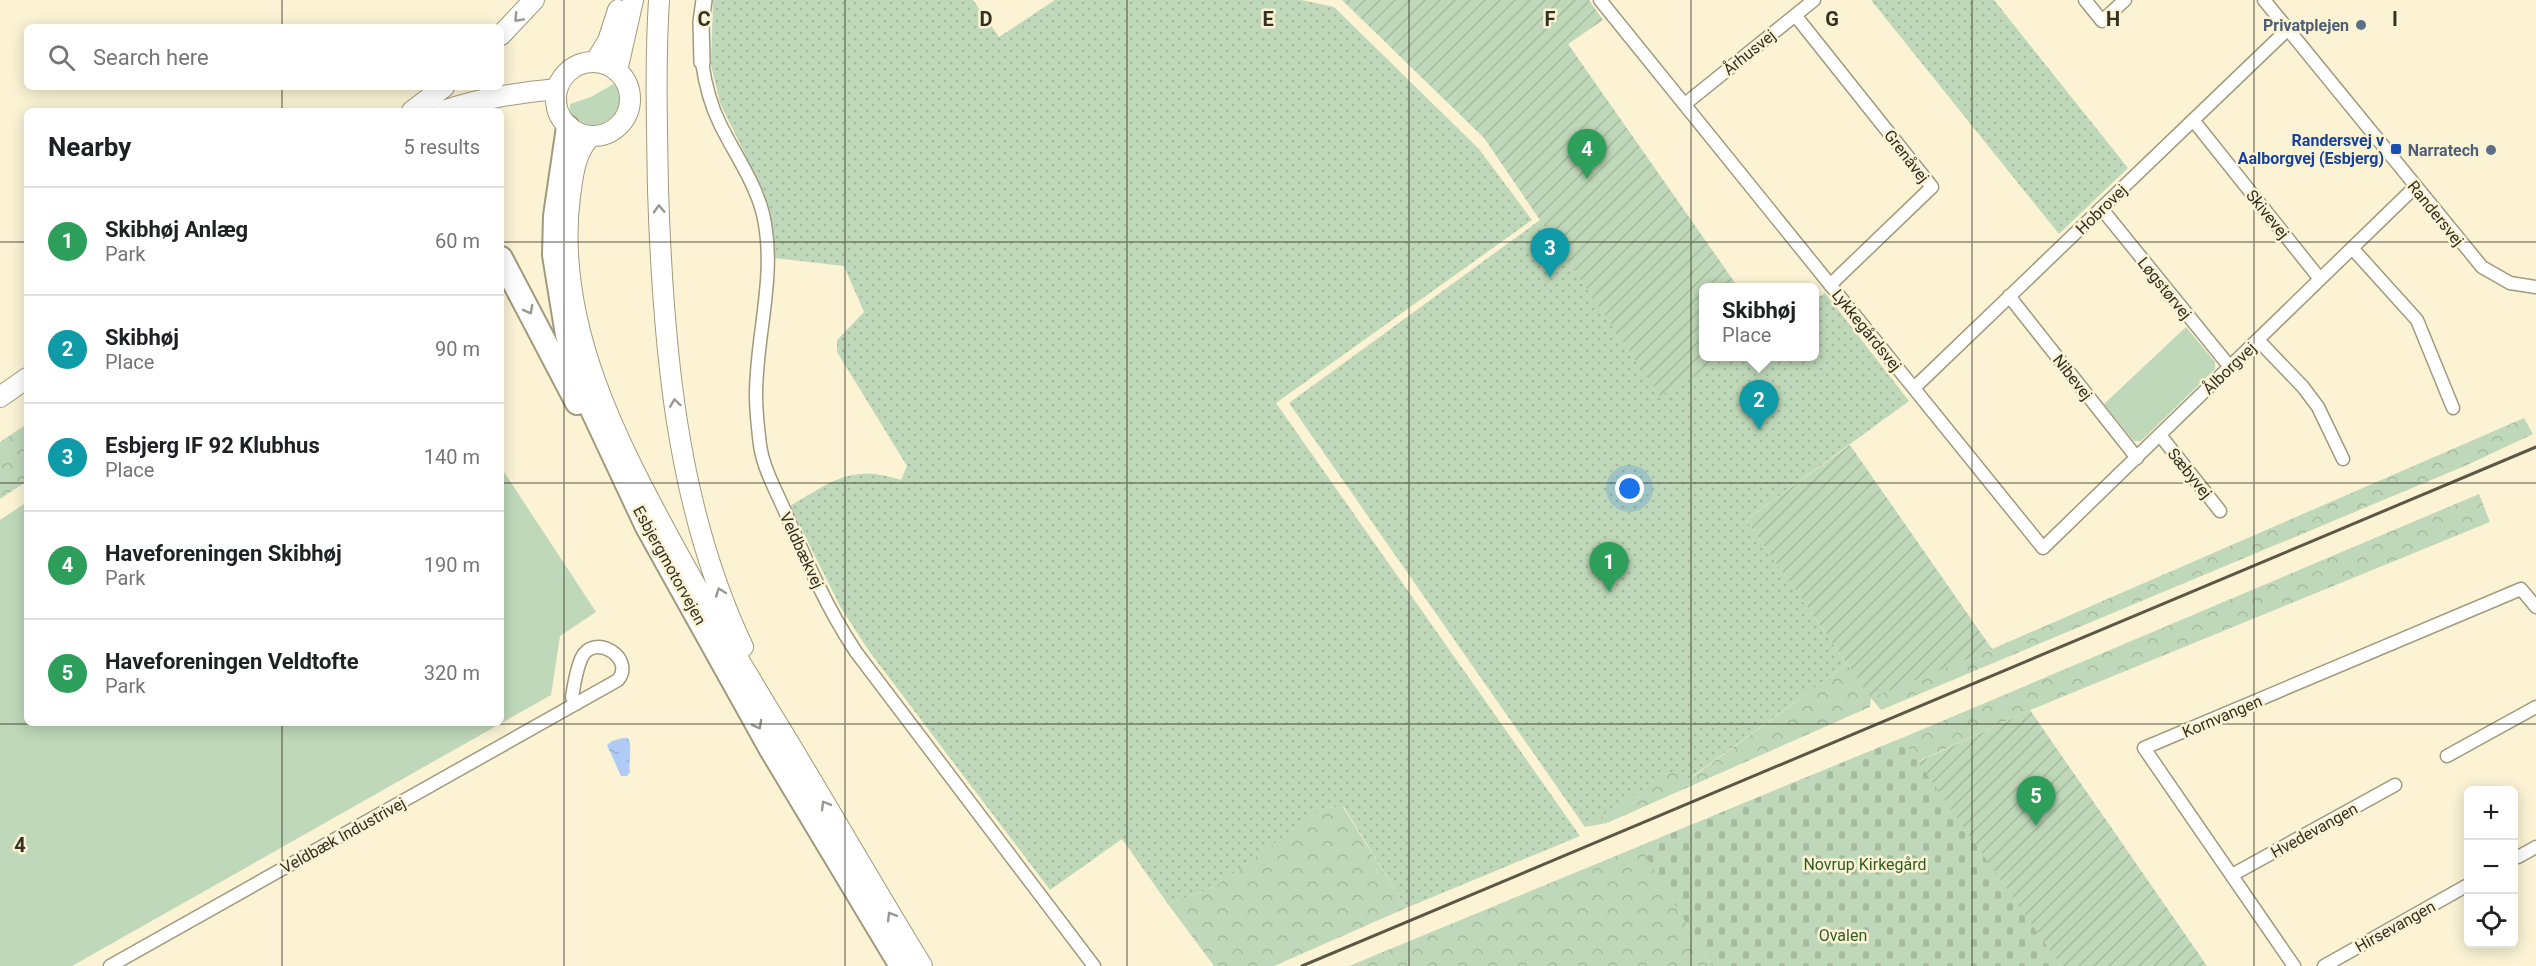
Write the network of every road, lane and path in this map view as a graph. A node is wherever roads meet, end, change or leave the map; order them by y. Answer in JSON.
{"nodes":[{"id":1,"x":534,"y":0,"type":"edge"},
{"id":2,"x":620,"y":0,"type":"edge"},
{"id":3,"x":633,"y":0,"type":"edge"},
{"id":4,"x":659,"y":0,"type":"edge"},
{"id":5,"x":704,"y":0,"type":"edge"},
{"id":6,"x":1814,"y":0,"type":"edge"},
{"id":7,"x":2085,"y":0,"type":"edge"},
{"id":8,"x":2125,"y":0,"type":"edge"},
{"id":9,"x":2264,"y":0,"type":"edge"},
{"id":10,"x":1605,"y":2,"type":"edge"},
{"id":11,"x":1796,"y":15,"type":"junction"},
{"id":12,"x":2288,"y":30,"type":"junction"},
{"id":13,"x":504,"y":32,"type":"edge"},
{"id":14,"x":595,"y":62,"type":"junction"},
{"id":15,"x":702,"y":62,"type":"joint"},
{"id":16,"x":617,"y":71,"type":"junction"},
{"id":17,"x":440,"y":90,"type":"edge"},
{"id":18,"x":556,"y":96,"type":"junction"},
{"id":19,"x":1685,"y":104,"type":"junction"},
{"id":20,"x":416,"y":108,"type":"edge"},
{"id":21,"x":452,"y":108,"type":"edge"},
{"id":22,"x":501,"y":108,"type":"edge"},
{"id":23,"x":2193,"y":120,"type":"junction"},
{"id":24,"x":568,"y":127,"type":"junction"},
{"id":25,"x":591,"y":136,"type":"junction"},
{"id":26,"x":2415,"y":187,"type":"junction"},
{"id":27,"x":2101,"y":208,"type":"junction"},
{"id":28,"x":2352,"y":248,"type":"junction"},
{"id":29,"x":504,"y":264,"type":"edge"},
{"id":30,"x":2320,"y":279,"type":"junction"},
{"id":31,"x":1830,"y":285,"type":"junction"},
{"id":32,"x":2536,"y":287,"type":"edge"},
{"id":33,"x":2009,"y":296,"type":"junction"},
{"id":34,"x":2258,"y":340,"type":"junction"},
{"id":35,"x":2230,"y":367,"type":"junction"},
{"id":36,"x":24,"y":380,"type":"edge"},
{"id":37,"x":1914,"y":388,"type":"junction"},
{"id":38,"x":24,"y":396,"type":"edge"},
{"id":39,"x":0,"y":397,"type":"edge"},
{"id":40,"x":2453,"y":408,"type":"dead end"},
{"id":41,"x":0,"y":412,"type":"edge"},
{"id":42,"x":2160,"y":435,"type":"junction"},
{"id":43,"x":2137,"y":458,"type":"junction"},
{"id":44,"x":2343,"y":459,"type":"dead end"},
{"id":45,"x":2220,"y":511,"type":"dead end"},
{"id":46,"x":647,"y":527,"type":"junction"},
{"id":47,"x":2043,"y":548,"type":"joint"},
{"id":48,"x":2536,"y":607,"type":"edge"},
{"id":49,"x":576,"y":704,"type":"junction"},
{"id":50,"x":2536,"y":707,"type":"edge"},
{"id":51,"x":788,"y":741,"type":"junction"},
{"id":52,"x":2447,"y":756,"type":"dead end"},
{"id":53,"x":2396,"y":785,"type":"dead end"},
{"id":54,"x":2536,"y":847,"type":"edge"},
{"id":55,"x":2518,"y":856,"type":"edge"},
{"id":56,"x":2232,"y":875,"type":"junction"},
{"id":57,"x":2464,"y":887,"type":"edge"},
{"id":58,"x":110,"y":966,"type":"edge"},
{"id":59,"x":901,"y":966,"type":"edge"},
{"id":60,"x":922,"y":966,"type":"edge"},
{"id":61,"x":1094,"y":966,"type":"edge"},
{"id":62,"x":2294,"y":966,"type":"edge"},
{"id":63,"x":2324,"y":966,"type":"edge"}],
"edges":[{"from":1,"to":13,"type":"highway","one_way":true},
{"from":2,"to":14,"type":"highway"},
{"from":3,"to":16,"type":"highway"},
{"from":51,"to":4,"type":"highway","one_way":true},
{"from":5,"to":15,"type":"street"},
{"from":6,"to":11,"type":"street","name":"Århusvej"},
{"from":7,"to":8,"type":"street"},
{"from":9,"to":12,"type":"street","name":"Randersvej"},
{"from":10,"to":19,"type":"street","name":"Lykkegårdsvej"},
{"from":11,"to":19,"type":"street","name":"Århusvej"},
{"from":11,"to":31,"type":"street","name":"Grenåvej"},
{"from":12,"to":23,"type":"street","name":"Hobrovej"},
{"from":12,"to":26,"type":"street","name":"Randersvej"},
{"from":14,"to":16,"type":"highway"},
{"from":14,"to":18,"type":"highway"},
{"from":15,"to":61,"type":"street","name":"Veldbækvej"},
{"from":16,"to":25,"type":"highway"},
{"from":17,"to":20,"type":"highway"},
{"from":18,"to":21,"type":"highway"},
{"from":18,"to":22,"type":"highway"},
{"from":18,"to":24,"type":"highway"},
{"from":19,"to":31,"type":"street","name":"Lykkegårdsvej"},
{"from":23,"to":27,"type":"street","name":"Hobrovej"},
{"from":23,"to":30,"type":"street","name":"Skivevej"},
{"from":24,"to":25,"type":"highway"},
{"from":24,"to":46,"type":"highway","name":"Esbjergmotorvejen"},
{"from":25,"to":51,"type":"highway","name":"Esbjergmotorvejen"},
{"from":26,"to":28,"type":"street","name":"Ålborgvej"},
{"from":26,"to":32,"type":"street","name":"Randersvej"},
{"from":27,"to":33,"type":"street","name":"Hobrovej"},
{"from":27,"to":35,"type":"street","name":"Løgstørvej"},
{"from":28,"to":30,"type":"street","name":"Ålborgvej"},
{"from":28,"to":40,"type":"street"},
{"from":29,"to":46,"type":"highway","one_way":true},
{"from":30,"to":34,"type":"street","name":"Ålborgvej"},
{"from":31,"to":37,"type":"street","name":"Lykkegårdsvej"},
{"from":33,"to":37,"type":"street","name":"Hobrovej"},
{"from":33,"to":43,"type":"street","name":"Nibevej"},
{"from":34,"to":35,"type":"street","name":"Ålborgvej"},
{"from":34,"to":44,"type":"street"},
{"from":35,"to":42,"type":"street","name":"Ålborgvej"},
{"from":36,"to":39,"type":"highway"},
{"from":37,"to":47,"type":"street","name":"Lykkegårdsvej"},
{"from":38,"to":41,"type":"highway"},
{"from":42,"to":43,"type":"street","name":"Ålborgvej"},
{"from":42,"to":45,"type":"street","name":"Sæbyvej"},
{"from":43,"to":47,"type":"street","name":"Ålborgvej"},
{"from":46,"to":59,"type":"highway","name":"Esbjergmotorvejen","one_way":true},
{"from":48,"to":56,"type":"street","name":"Kornvangen"},
{"from":49,"to":49,"type":"street","name":"Veldbæk Industrivej"},
{"from":49,"to":58,"type":"street","name":"Veldbæk Industrivej"},
{"from":50,"to":52,"type":"street"},
{"from":60,"to":51,"type":"highway","name":"Esbjergmotorvejen","one_way":true},
{"from":53,"to":56,"type":"street","name":"Hvedevangen"},
{"from":54,"to":55,"type":"street"},
{"from":56,"to":62,"type":"street","name":"Kornvangen"},
{"from":57,"to":63,"type":"street","name":"Hirsevangen"}]}
